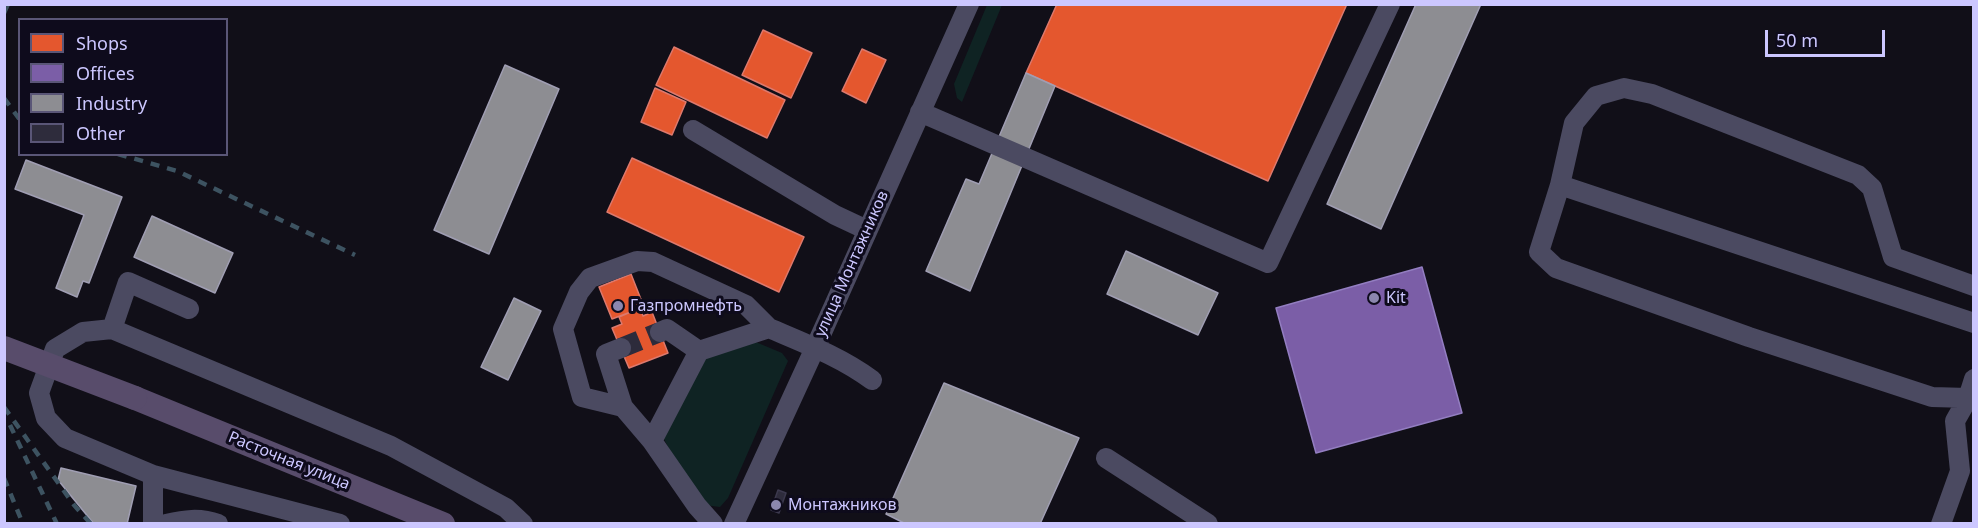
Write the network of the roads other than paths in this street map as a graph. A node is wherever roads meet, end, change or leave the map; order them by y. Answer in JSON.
{"nodes":[{"id":1,"x":969,"y":4,"type":"edge"},
{"id":2,"x":1390,"y":4,"type":"edge"},
{"id":3,"x":920,"y":112,"type":"junction"},
{"id":4,"x":693,"y":130,"type":"dead end"},
{"id":5,"x":1560,"y":185,"type":"junction"},
{"id":6,"x":867,"y":230,"type":"junction"},
{"id":7,"x":1974,"y":286,"type":"edge"},
{"id":8,"x":189,"y":309,"type":"dead end"},
{"id":9,"x":1974,"y":323,"type":"edge"},
{"id":10,"x":769,"y":328,"type":"junction"},
{"id":11,"x":111,"y":329,"type":"junction"},
{"id":12,"x":660,"y":332,"type":"tunnel mouth"},
{"id":13,"x":4,"y":348,"type":"edge"},
{"id":14,"x":621,"y":348,"type":"tunnel mouth"},
{"id":15,"x":815,"y":348,"type":"junction"},
{"id":16,"x":699,"y":351,"type":"junction"},
{"id":17,"x":872,"y":380,"type":"dead end"},
{"id":18,"x":1972,"y":393,"type":"edge"},
{"id":19,"x":623,"y":407,"type":"junction"},
{"id":20,"x":652,"y":441,"type":"junction"},
{"id":21,"x":1106,"y":458,"type":"dead end"},
{"id":22,"x":153,"y":475,"type":"junction"},
{"id":23,"x":153,"y":524,"type":"edge"},
{"id":24,"x":166,"y":524,"type":"edge"},
{"id":25,"x":218,"y":524,"type":"edge"},
{"id":26,"x":340,"y":524,"type":"edge"},
{"id":27,"x":443,"y":524,"type":"edge"},
{"id":28,"x":523,"y":524,"type":"edge"},
{"id":29,"x":713,"y":524,"type":"edge"},
{"id":30,"x":734,"y":524,"type":"edge"},
{"id":31,"x":1208,"y":524,"type":"edge"},
{"id":32,"x":1941,"y":524,"type":"edge"}],
"edges":[{"from":1,"to":3,"type":"street","name":"улица Монтажников"},
{"from":2,"to":3,"type":"street"},
{"from":3,"to":6,"type":"street","name":"улица Монтажников"},
{"from":4,"to":6,"type":"street"},
{"from":5,"to":7,"type":"street"},
{"from":5,"to":9,"type":"street"},
{"from":5,"to":18,"type":"street"},
{"from":6,"to":15,"type":"street","name":"улица Монтажников"},
{"from":8,"to":11,"type":"street"},
{"from":10,"to":15,"type":"street"},
{"from":10,"to":16,"type":"street"},
{"from":10,"to":19,"type":"street"},
{"from":11,"to":22,"type":"street"},
{"from":11,"to":28,"type":"street"},
{"from":12,"to":16,"type":"street"},
{"from":13,"to":27,"type":"main road","name":"Расточная улица","bridge":true},
{"from":14,"to":19,"type":"street"},
{"from":15,"to":17,"type":"street"},
{"from":15,"to":30,"type":"street","name":"улица Монтажников"},
{"from":16,"to":20,"type":"street"},
{"from":18,"to":32,"type":"street"},
{"from":19,"to":20,"type":"street"},
{"from":20,"to":29,"type":"street"},
{"from":21,"to":31,"type":"street"},
{"from":22,"to":23,"type":"street"},
{"from":22,"to":26,"type":"street"},
{"from":24,"to":25,"type":"street"}]}
